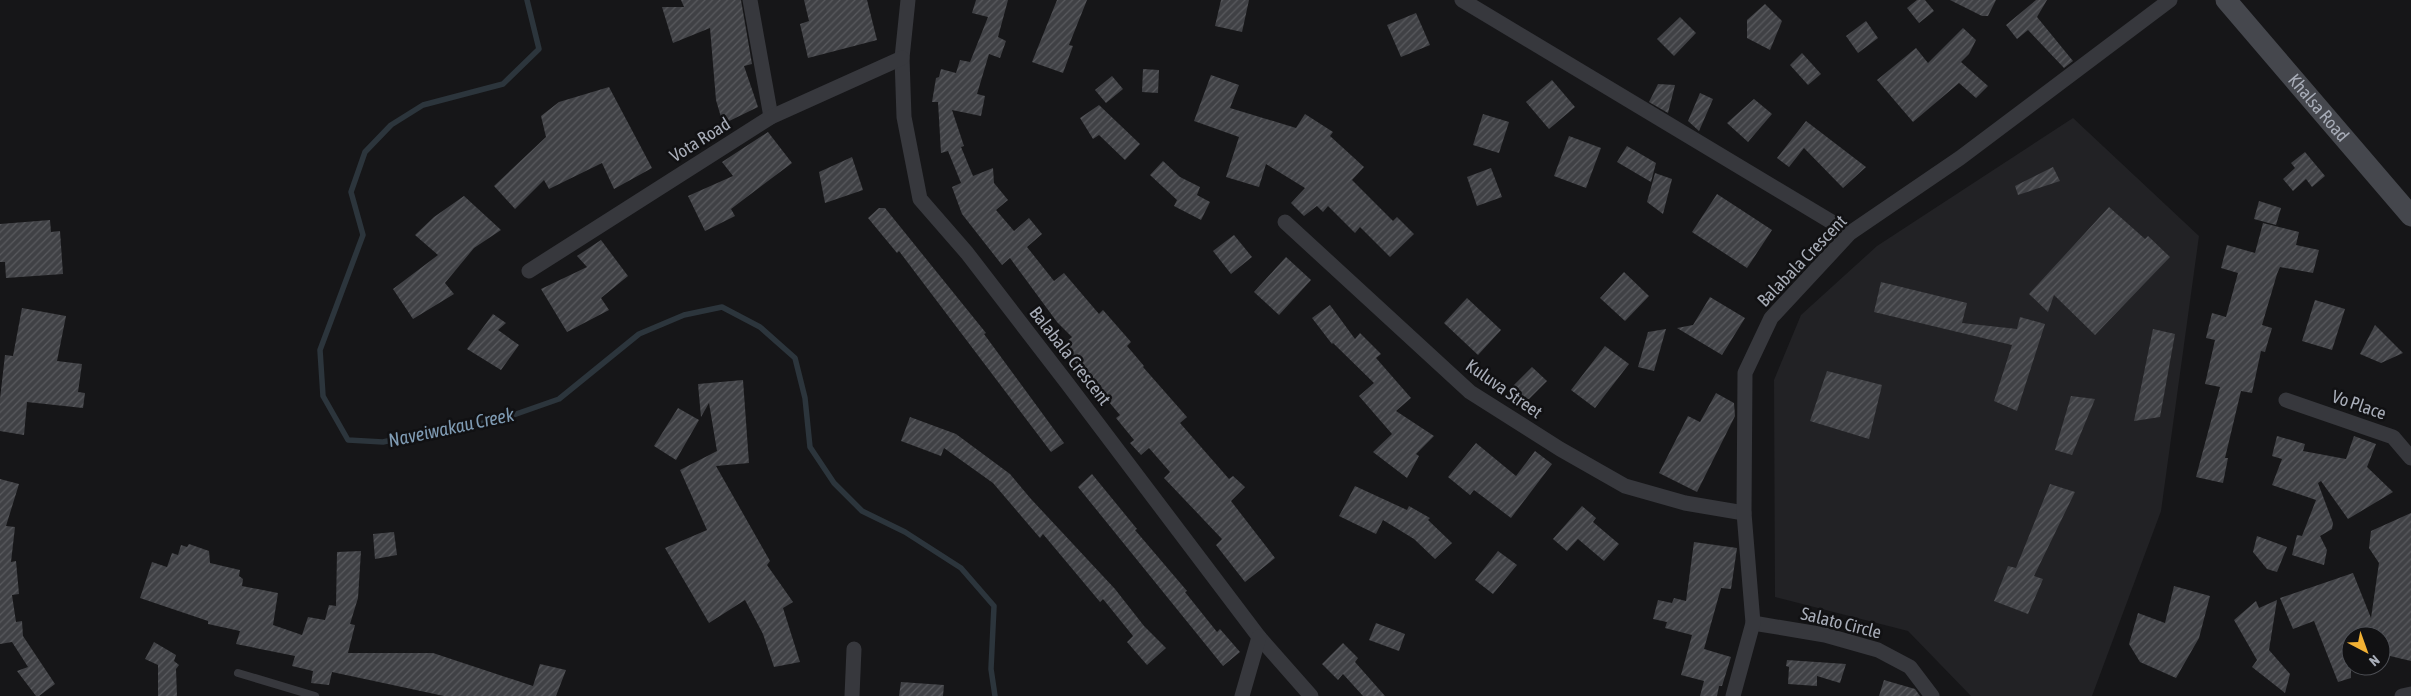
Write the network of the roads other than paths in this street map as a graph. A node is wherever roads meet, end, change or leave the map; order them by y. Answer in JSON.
{"nodes":[{"id":1,"x":750,"y":0,"type":"edge"},
{"id":2,"x":908,"y":0,"type":"edge"},
{"id":3,"x":1462,"y":0,"type":"edge"},
{"id":4,"x":2170,"y":0,"type":"edge"},
{"id":5,"x":2226,"y":0,"type":"edge"},
{"id":6,"x":902,"y":58,"type":"junction"},
{"id":7,"x":771,"y":117,"type":"junction"},
{"id":8,"x":2411,"y":216,"type":"edge"},
{"id":9,"x":1285,"y":222,"type":"dead end"},
{"id":10,"x":1850,"y":233,"type":"junction"},
{"id":11,"x":529,"y":271,"type":"dead end"},
{"id":12,"x":2286,"y":400,"type":"dead end"},
{"id":13,"x":2411,"y":458,"type":"edge"},
{"id":14,"x":1744,"y":514,"type":"junction"},
{"id":15,"x":1753,"y":624,"type":"junction"},
{"id":16,"x":1259,"y":636,"type":"junction"},
{"id":17,"x":854,"y":649,"type":"dead end"},
{"id":18,"x":238,"y":673,"type":"dead end"},
{"id":19,"x":2411,"y":694,"type":"edge"},
{"id":20,"x":314,"y":696,"type":"edge"},
{"id":21,"x":852,"y":696,"type":"edge"},
{"id":22,"x":1242,"y":696,"type":"edge"},
{"id":23,"x":1310,"y":696,"type":"edge"},
{"id":24,"x":1733,"y":696,"type":"edge"},
{"id":25,"x":1932,"y":696,"type":"edge"},
{"id":26,"x":2402,"y":696,"type":"edge"}],
"edges":[{"from":1,"to":7,"type":"street"},
{"from":2,"to":6,"type":"street","name":"Balabala Crescent"},
{"from":3,"to":10,"type":"street"},
{"from":4,"to":10,"type":"street","name":"Balabala Crescent"},
{"from":5,"to":8,"type":"main road","name":"Khalsa Road"},
{"from":6,"to":7,"type":"street","name":"Vota Road"},
{"from":6,"to":16,"type":"street","name":"Balabala Crescent"},
{"from":7,"to":11,"type":"street","name":"Vota Road"},
{"from":9,"to":14,"type":"street","name":"Kuluva Street"},
{"from":10,"to":14,"type":"street","name":"Balabala Crescent"},
{"from":12,"to":13,"type":"street","name":"Vo Place"},
{"from":14,"to":15,"type":"street","name":"Balabala Crescent"},
{"from":15,"to":24,"type":"street","name":"Balabala Crescent"},
{"from":15,"to":25,"type":"street","name":"Salato Circle"},
{"from":16,"to":22,"type":"street"},
{"from":16,"to":23,"type":"street","name":"Balabala Crescent"},
{"from":17,"to":21,"type":"street"},
{"from":18,"to":20,"type":"lane"},
{"from":19,"to":26,"type":"street"}]}
